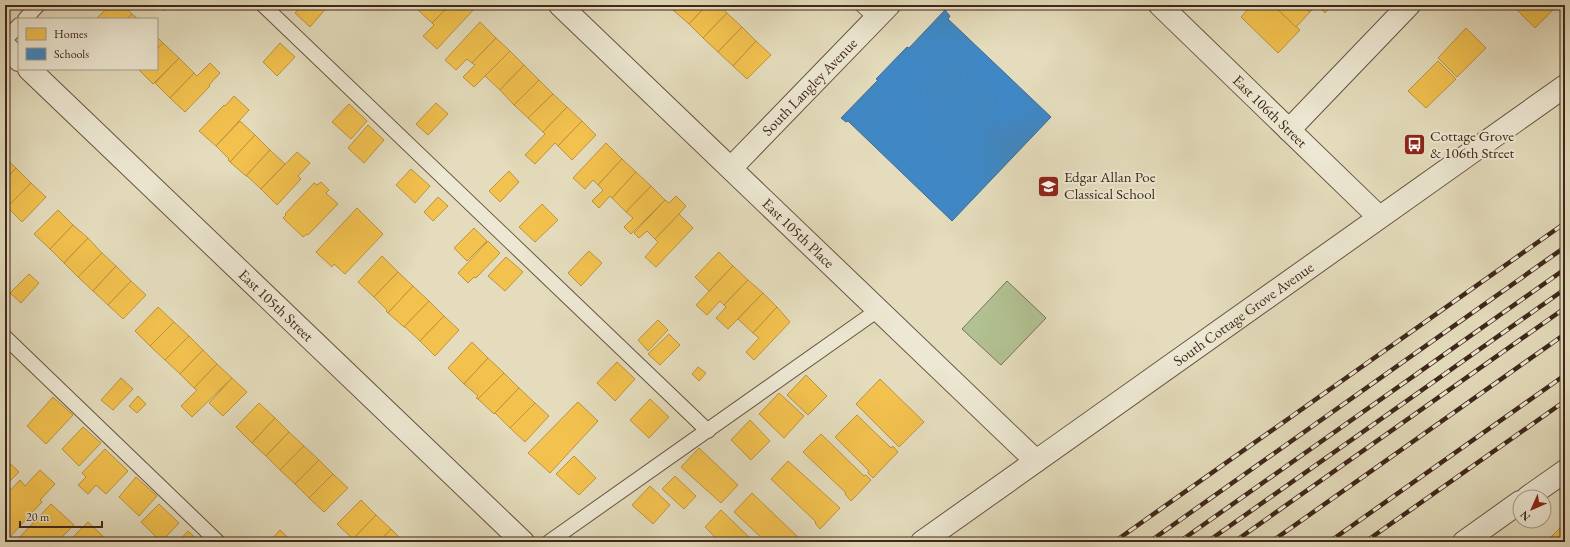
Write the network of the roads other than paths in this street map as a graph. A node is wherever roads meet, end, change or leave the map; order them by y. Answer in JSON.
{"nodes":[{"id":1,"x":38,"y":5,"type":"edge"},
{"id":2,"x":263,"y":5,"type":"edge"},
{"id":3,"x":560,"y":5,"type":"edge"},
{"id":4,"x":1160,"y":5,"type":"edge"},
{"id":5,"x":1410,"y":5,"type":"edge"},
{"id":6,"x":876,"y":9,"type":"edge"},
{"id":7,"x":26,"y":18,"type":"edge"},
{"id":8,"x":18,"y":26,"type":"edge"},
{"id":9,"x":5,"y":40,"type":"edge"},
{"id":10,"x":5,"y":46,"type":"edge"},
{"id":11,"x":18,"y":59,"type":"edge"},
{"id":12,"x":30,"y":70,"type":"edge"},
{"id":13,"x":1565,"y":86,"type":"edge"},
{"id":14,"x":1289,"y":130,"type":"junction"},
{"id":15,"x":730,"y":168,"type":"junction"},
{"id":16,"x":1379,"y":218,"type":"junction"},
{"id":17,"x":878,"y":310,"type":"junction"},
{"id":18,"x":5,"y":337,"type":"edge"},
{"id":19,"x":708,"y":431,"type":"junction"},
{"id":20,"x":1036,"y":461,"type":"junction"},
{"id":21,"x":1565,"y":471,"type":"edge"},
{"id":22,"x":1539,"y":489,"type":"edge"},
{"id":23,"x":1512,"y":508,"type":"edge"},
{"id":24,"x":218,"y":542,"type":"edge"},
{"id":25,"x":523,"y":542,"type":"edge"},
{"id":26,"x":550,"y":542,"type":"edge"},
{"id":27,"x":922,"y":542,"type":"edge"},
{"id":28,"x":1464,"y":542,"type":"edge"}],
"edges":[{"from":1,"to":7,"type":"lane"},
{"from":2,"to":19,"type":"lane"},
{"from":3,"to":15,"type":"street","name":"East 105th Place"},
{"from":4,"to":14,"type":"street","name":"East 106th Street"},
{"from":5,"to":14,"type":"street"},
{"from":6,"to":15,"type":"street","name":"South Langley Avenue"},
{"from":8,"to":9,"type":"lane"},
{"from":10,"to":11,"type":"street"},
{"from":12,"to":25,"type":"street","name":"East 105th Street"},
{"from":13,"to":16,"type":"street","name":"South Cottage Grove Avenue"},
{"from":14,"to":16,"type":"street","name":"East 106th Street"},
{"from":15,"to":17,"type":"street","name":"East 105th Place"},
{"from":16,"to":20,"type":"street","name":"South Cottage Grove Avenue"},
{"from":17,"to":19,"type":"lane"},
{"from":17,"to":20,"type":"street","name":"East 105th Place"},
{"from":18,"to":24,"type":"lane"},
{"from":19,"to":26,"type":"lane"},
{"from":20,"to":27,"type":"street","name":"South Cottage Grove Avenue"},
{"from":21,"to":22,"type":"street"},
{"from":23,"to":28,"type":"street"}]}
